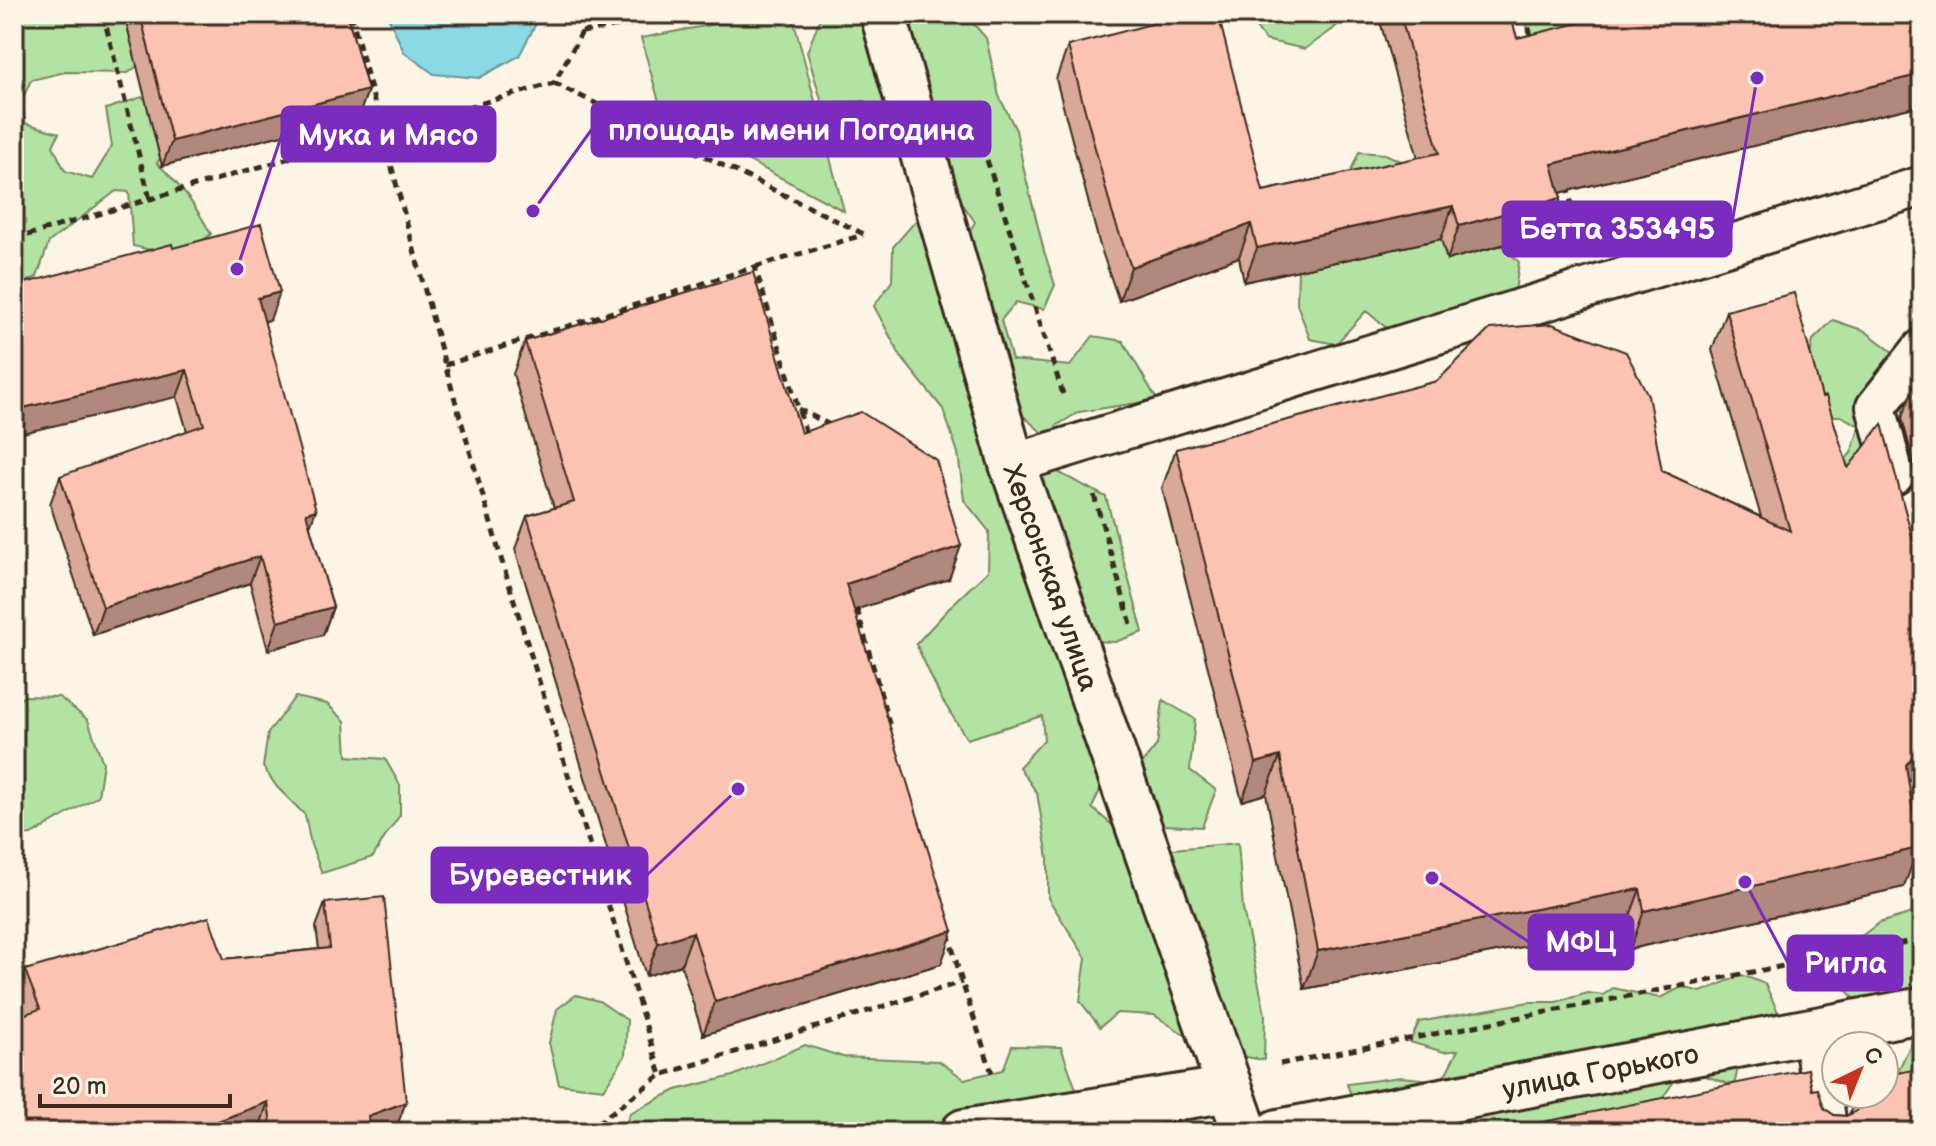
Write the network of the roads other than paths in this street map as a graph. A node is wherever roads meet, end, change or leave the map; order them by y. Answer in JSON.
{"nodes":[{"id":1,"x":883,"y":14,"type":"edge"},
{"id":2,"x":1922,"y":186,"type":"edge"},
{"id":3,"x":1922,"y":349,"type":"edge"},
{"id":4,"x":1012,"y":464,"type":"junction"},
{"id":5,"x":1904,"y":512,"type":"edge"},
{"id":6,"x":1922,"y":1010,"type":"edge"},
{"id":7,"x":1812,"y":1031,"type":"junction"},
{"id":8,"x":1230,"y":1089,"type":"junction"},
{"id":9,"x":964,"y":1132,"type":"edge"},
{"id":10,"x":1245,"y":1132,"type":"edge"},
{"id":11,"x":1278,"y":1132,"type":"edge"},
{"id":12,"x":1828,"y":1132,"type":"edge"}],
"edges":[{"from":1,"to":4,"type":"street","name":"Херсонская улица"},
{"from":2,"to":4,"type":"lane"},
{"from":3,"to":5,"type":"lane"},
{"from":4,"to":8,"type":"street","name":"Херсонская улица"},
{"from":6,"to":7,"type":"street","name":"улица Горького"},
{"from":7,"to":11,"type":"street","name":"улица Горького"},
{"from":7,"to":12,"type":"lane"},
{"from":8,"to":9,"type":"street"},
{"from":8,"to":10,"type":"street","name":"Херсонская улица"}]}
